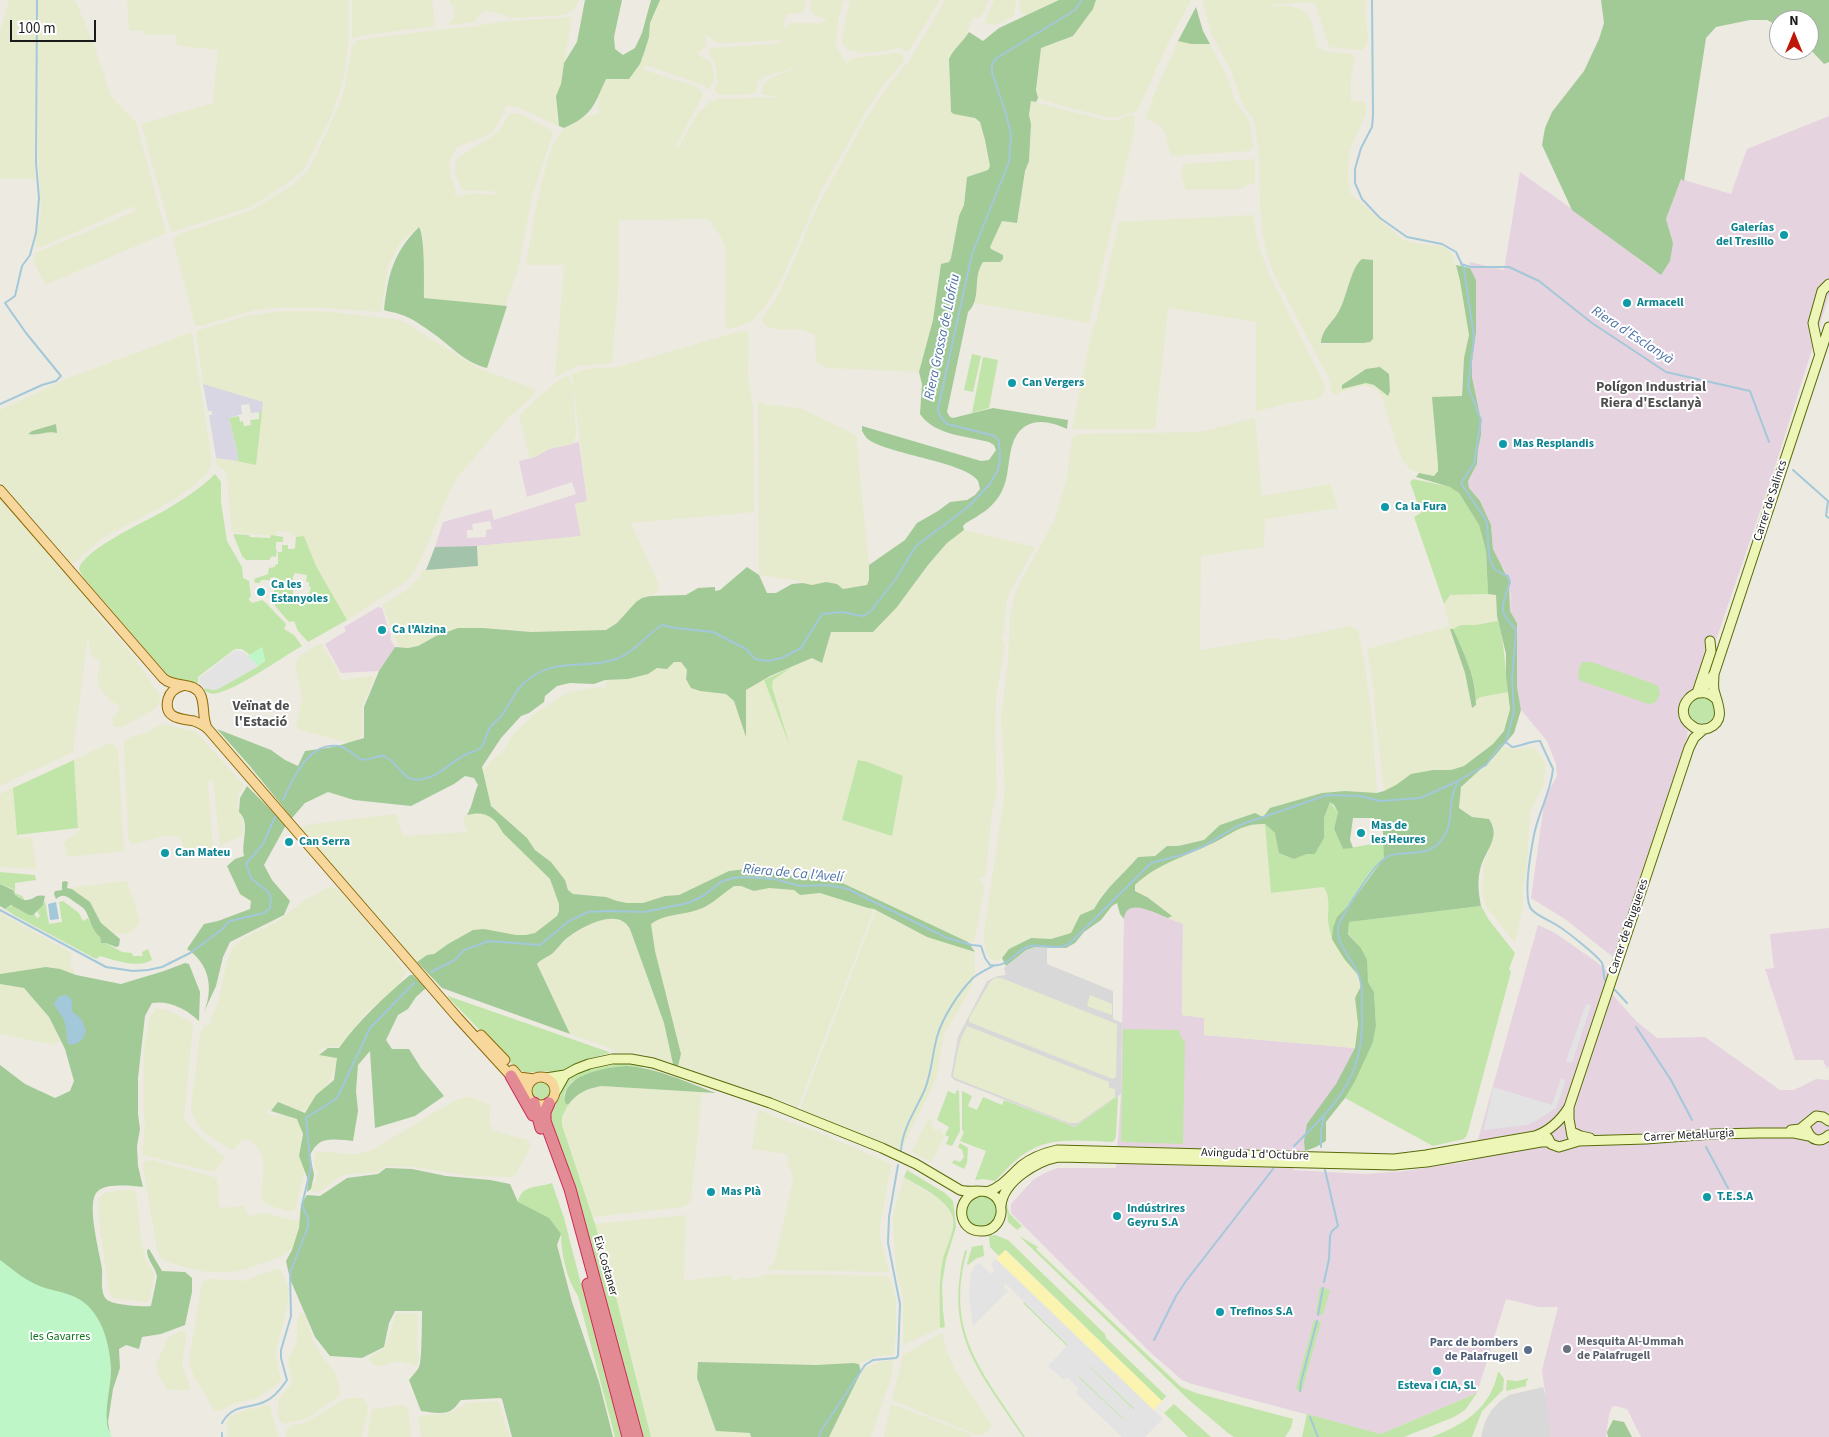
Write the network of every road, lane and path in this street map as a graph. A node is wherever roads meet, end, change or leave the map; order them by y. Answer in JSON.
{"nodes":[{"id":1,"x":1827,"y":289,"type":"edge"},
{"id":2,"x":1814,"y":323,"type":"junction"},
{"id":3,"x":1829,"y":327,"type":"edge"},
{"id":4,"x":1829,"y":342,"type":"edge"},
{"id":5,"x":1820,"y":355,"type":"junction"},
{"id":6,"x":0,"y":490,"type":"edge"},
{"id":7,"x":1710,"y":641,"type":"dead end"},
{"id":8,"x":1714,"y":674,"type":"junction"},
{"id":9,"x":163,"y":678,"type":"junction"},
{"id":10,"x":182,"y":686,"type":"junction"},
{"id":11,"x":1698,"y":693,"type":"junction"},
{"id":12,"x":168,"y":696,"type":"junction"},
{"id":13,"x":1717,"y":700,"type":"junction"},
{"id":14,"x":202,"y":706,"type":"junction"},
{"id":15,"x":187,"y":721,"type":"junction"},
{"id":16,"x":1688,"y":724,"type":"junction"},
{"id":17,"x":207,"y":728,"type":"junction"},
{"id":18,"x":1704,"y":729,"type":"junction"},
{"id":19,"x":1689,"y":748,"type":"junction"},
{"id":20,"x":438,"y":994,"type":"junction"},
{"id":21,"x":565,"y":1075,"type":"junction"},
{"id":22,"x":511,"y":1076,"type":"junction"},
{"id":23,"x":546,"y":1078,"type":"junction"},
{"id":24,"x":534,"y":1079,"type":"junction"},
{"id":25,"x":527,"y":1090,"type":"junction"},
{"id":26,"x":556,"y":1092,"type":"junction"},
{"id":27,"x":534,"y":1103,"type":"junction"},
{"id":28,"x":549,"y":1103,"type":"junction"},
{"id":29,"x":1569,"y":1107,"type":"junction"},
{"id":30,"x":1829,"y":1121,"type":"edge"},
{"id":31,"x":1808,"y":1123,"type":"junction"},
{"id":32,"x":1553,"y":1126,"type":"junction"},
{"id":33,"x":542,"y":1130,"type":"junction"},
{"id":34,"x":1571,"y":1130,"type":"junction"},
{"id":35,"x":1809,"y":1136,"type":"junction"},
{"id":36,"x":1829,"y":1136,"type":"edge"},
{"id":37,"x":1536,"y":1140,"type":"junction"},
{"id":38,"x":1550,"y":1142,"type":"junction"},
{"id":39,"x":1569,"y":1144,"type":"junction"},
{"id":40,"x":1261,"y":1158,"type":"junction"},
{"id":41,"x":1299,"y":1160,"type":"junction"},
{"id":42,"x":951,"y":1186,"type":"junction"},
{"id":43,"x":977,"y":1192,"type":"junction"},
{"id":44,"x":987,"y":1192,"type":"junction"},
{"id":45,"x":962,"y":1205,"type":"junction"},
{"id":46,"x":1001,"y":1206,"type":"junction"},
{"id":47,"x":628,"y":1437,"type":"edge"},
{"id":48,"x":637,"y":1437,"type":"edge"}],
"edges":[{"from":1,"to":2,"type":"main road"},
{"from":2,"to":3,"type":"main road"},
{"from":2,"to":5,"type":"main road"},
{"from":3,"to":5,"type":"main road","name":"Carrer de Salincs"},
{"from":4,"to":5,"type":"main road"},
{"from":5,"to":8,"type":"main road","name":"Carrer de Salincs"},
{"from":6,"to":9,"type":"main road"},
{"from":7,"to":11,"type":"main road"},
{"from":8,"to":11,"type":"main road"},
{"from":8,"to":13,"type":"main road"},
{"from":9,"to":10,"type":"main road"},
{"from":9,"to":12,"type":"main road"},
{"from":10,"to":12,"type":"main road"},
{"from":10,"to":14,"type":"main road"},
{"from":11,"to":13,"type":"main road"},
{"from":11,"to":16,"type":"main road"},
{"from":12,"to":15,"type":"main road"},
{"from":13,"to":18,"type":"main road"},
{"from":14,"to":15,"type":"main road"},
{"from":14,"to":17,"type":"main road"},
{"from":15,"to":17,"type":"main road"},
{"from":16,"to":18,"type":"main road"},
{"from":16,"to":19,"type":"main road","name":"Carrer de Brugueres"},
{"from":17,"to":20,"type":"main road"},
{"from":18,"to":19,"type":"main road","name":"Carrer de Brugueres"},
{"from":19,"to":29,"type":"main road","name":"Carrer de Brugueres"},
{"from":20,"to":22,"type":"main road"},
{"from":20,"to":24,"type":"main road"},
{"from":21,"to":23,"type":"main road"},
{"from":21,"to":26,"type":"main road"},
{"from":21,"to":42,"type":"main road"},
{"from":22,"to":25,"type":"main road"},
{"from":22,"to":33,"type":"highway"},
{"from":23,"to":24,"type":"main road"},
{"from":23,"to":26,"type":"main road"},
{"from":24,"to":25,"type":"main road"},
{"from":25,"to":27,"type":"main road"},
{"from":26,"to":28,"type":"main road"},
{"from":27,"to":28,"type":"main road"},
{"from":27,"to":33,"type":"highway","name":"Eix Costaner"},
{"from":28,"to":48,"type":"highway","name":"Eix Costaner"},
{"from":29,"to":32,"type":"main road"},
{"from":29,"to":34,"type":"main road"},
{"from":30,"to":31,"type":"main road","name":"Carrer Metal·lurgia"},
{"from":31,"to":34,"type":"main road","name":"Carrer Metal·lurgia"},
{"from":31,"to":35,"type":"main road"},
{"from":32,"to":34,"type":"main road"},
{"from":32,"to":37,"type":"main road"},
{"from":32,"to":38,"type":"main road"},
{"from":33,"to":47,"type":"highway","name":"Eix Costaner"},
{"from":34,"to":39,"type":"main road"},
{"from":35,"to":36,"type":"main road","name":"Carrer Metal·lurgia"},
{"from":35,"to":39,"type":"main road","name":"Carrer Metal·lurgia"},
{"from":37,"to":38,"type":"main road"},
{"from":37,"to":41,"type":"main road","name":"Avinguda 1 d'Octubre"},
{"from":37,"to":41,"type":"main road","name":"Avinguda 1 d'Octubre"},
{"from":38,"to":39,"type":"main road"},
{"from":40,"to":41,"type":"main road","name":"Avinguda 1 d'Octubre"},
{"from":40,"to":44,"type":"main road","name":"Avinguda 1 d'Octubre"},
{"from":40,"to":46,"type":"main road","name":"Avinguda 1 d'Octubre"},
{"from":42,"to":43,"type":"main road"},
{"from":42,"to":45,"type":"main road"},
{"from":43,"to":44,"type":"main road"},
{"from":43,"to":45,"type":"main road"},
{"from":44,"to":46,"type":"main road"},
{"from":45,"to":46,"type":"main road"}]}
